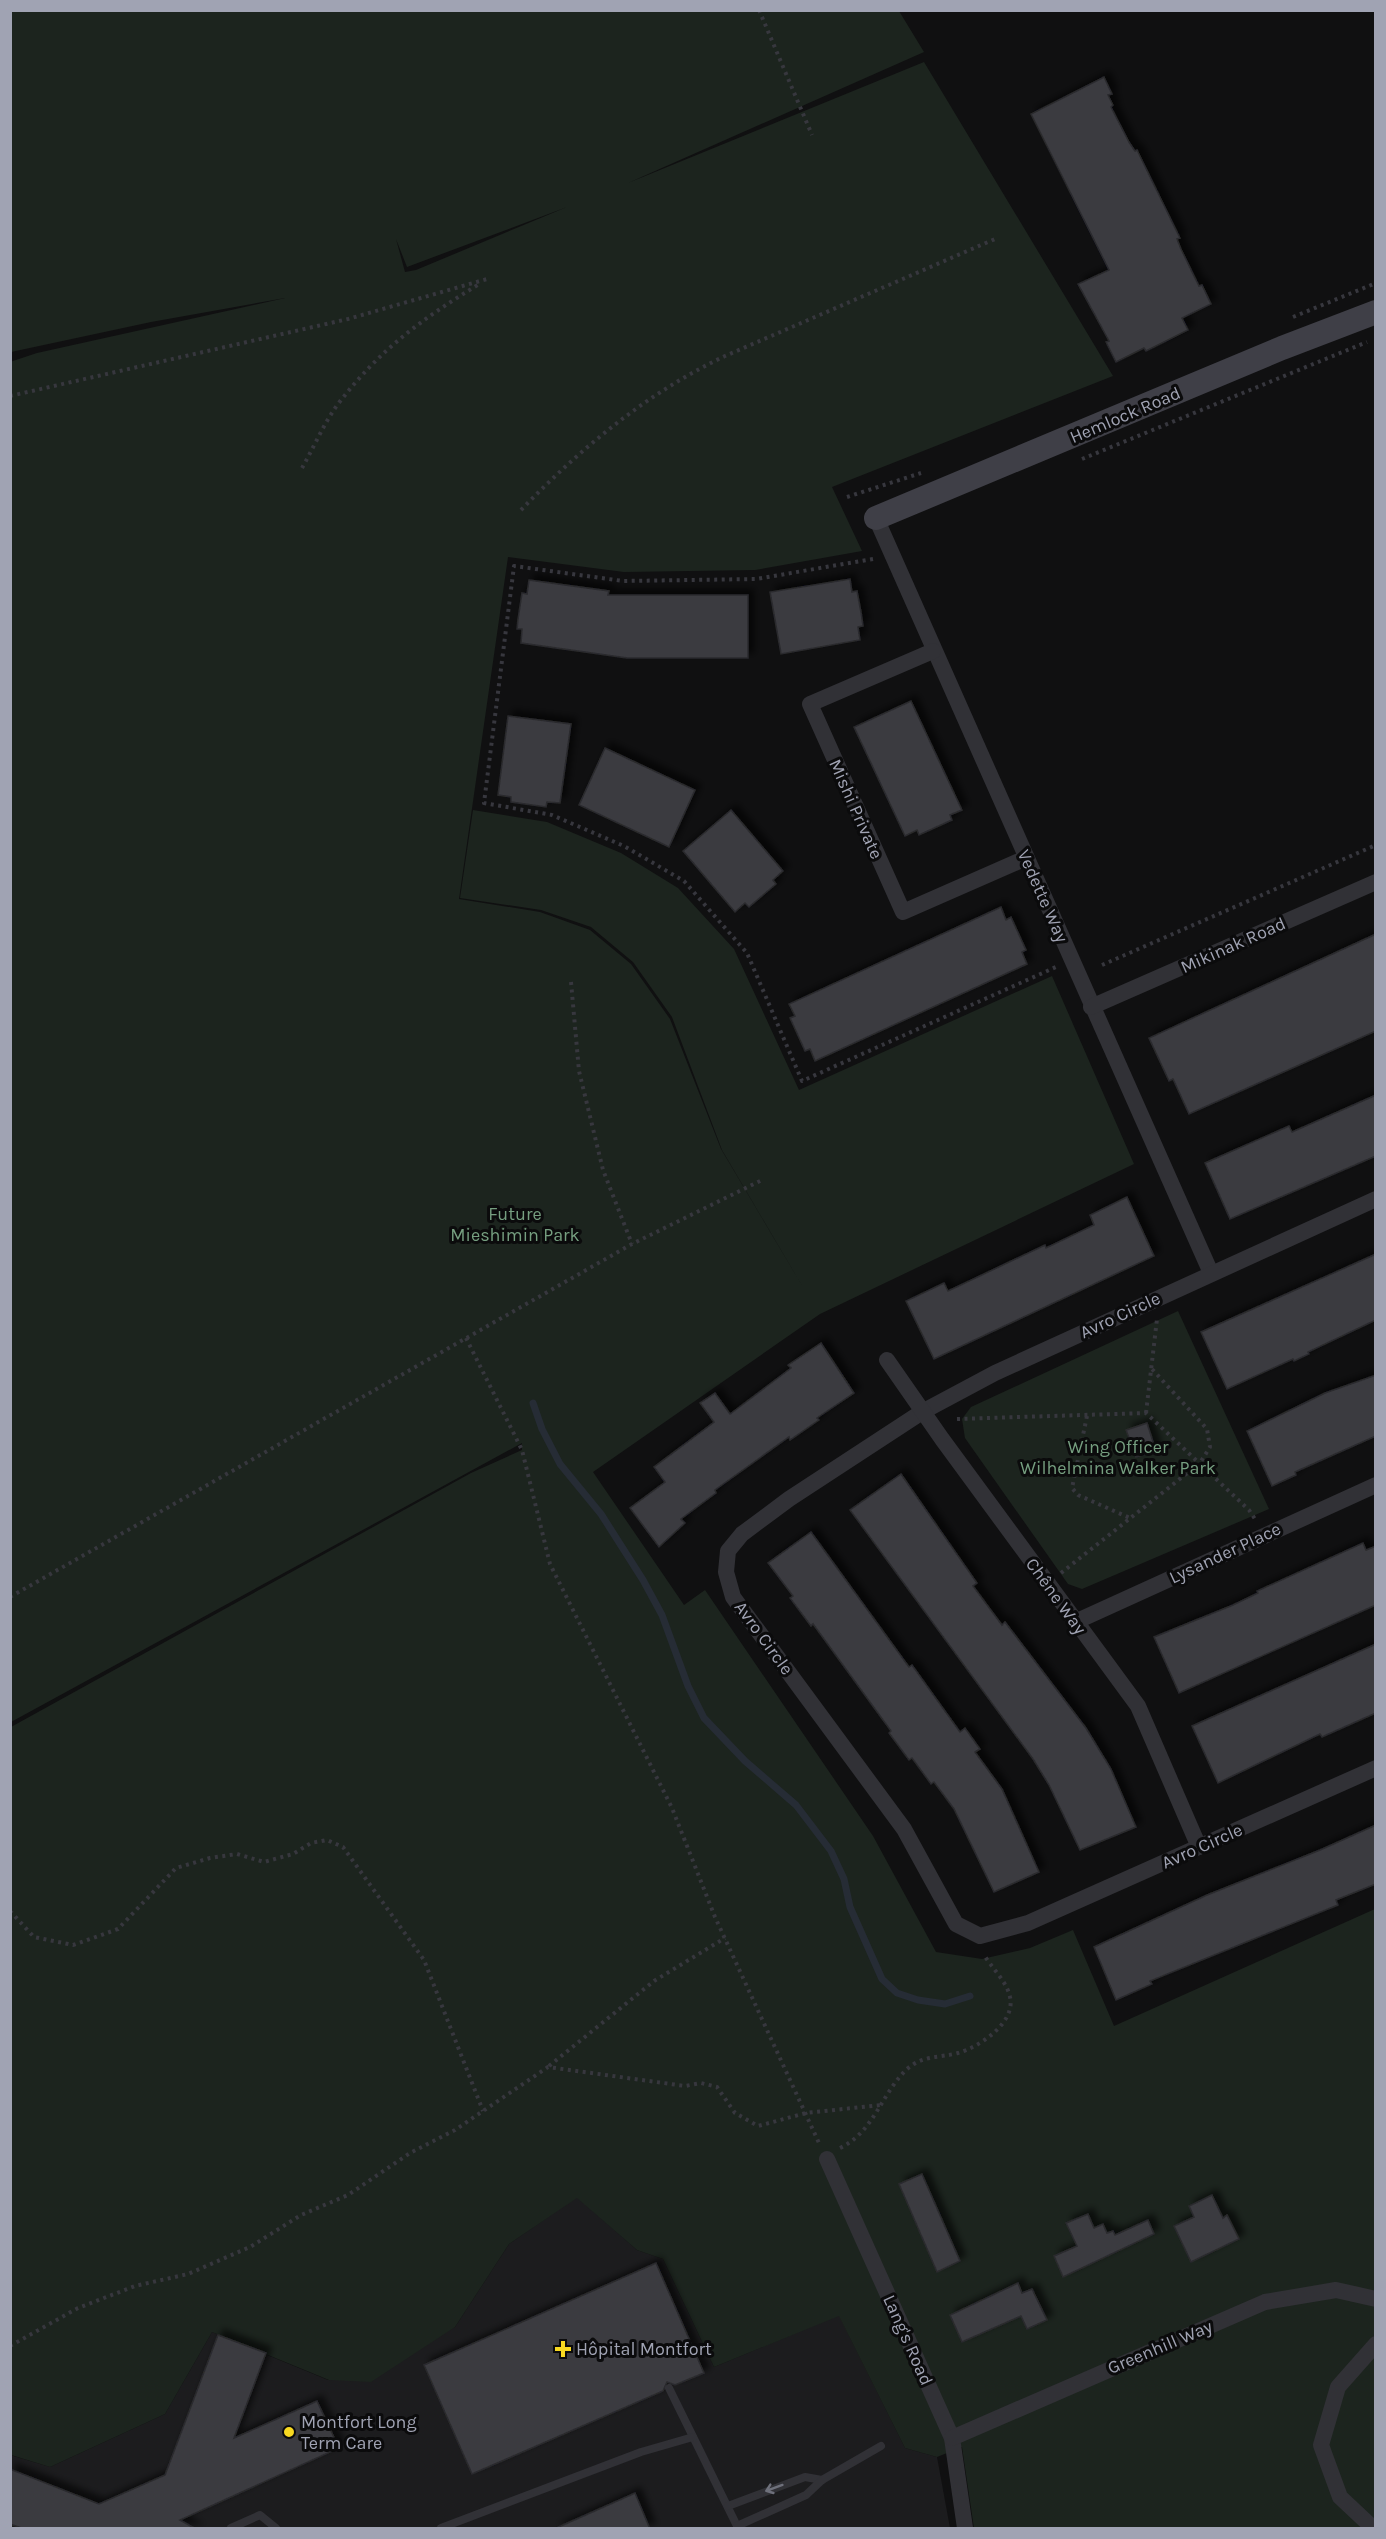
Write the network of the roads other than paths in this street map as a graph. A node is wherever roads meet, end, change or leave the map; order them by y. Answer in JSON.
{"nodes":[{"id":1,"x":1376,"y":312,"type":"edge"},
{"id":2,"x":876,"y":519,"type":"joint"},
{"id":3,"x":933,"y":651,"type":"junction"},
{"id":4,"x":1026,"y":858,"type":"junction"},
{"id":5,"x":1376,"y":882,"type":"edge"},
{"id":6,"x":1091,"y":1007,"type":"junction"},
{"id":7,"x":1376,"y":1199,"type":"edge"},
{"id":8,"x":1211,"y":1273,"type":"junction"},
{"id":9,"x":887,"y":1360,"type":"dead end"},
{"id":10,"x":922,"y":1412,"type":"junction"},
{"id":11,"x":1376,"y":1485,"type":"edge"},
{"id":12,"x":1075,"y":1622,"type":"junction"},
{"id":13,"x":1376,"y":1768,"type":"edge"},
{"id":14,"x":1199,"y":1847,"type":"junction"},
{"id":15,"x":826,"y":2157,"type":"road end"},
{"id":16,"x":1376,"y":2299,"type":"edge"},
{"id":17,"x":1376,"y":2343,"type":"edge"},
{"id":18,"x":669,"y":2388,"type":"dead end"},
{"id":19,"x":693,"y":2437,"type":"junction"},
{"id":20,"x":952,"y":2438,"type":"junction"},
{"id":21,"x":881,"y":2446,"type":"dead end"},
{"id":22,"x":822,"y":2480,"type":"junction"},
{"id":23,"x":728,"y":2506,"type":"junction"},
{"id":24,"x":737,"y":2527,"type":"edge"},
{"id":25,"x":231,"y":2529,"type":"edge"},
{"id":26,"x":276,"y":2529,"type":"edge"},
{"id":27,"x":441,"y":2529,"type":"edge"},
{"id":28,"x":965,"y":2529,"type":"edge"},
{"id":29,"x":1373,"y":2529,"type":"edge"}],
"edges":[{"from":1,"to":2,"type":"street","name":"Hemlock Road"},
{"from":2,"to":3,"type":"street","name":"Vedette Way"},
{"from":3,"to":4,"type":"street","name":"Vedette Way"},
{"from":3,"to":4,"type":"street","name":"Mishi Private"},
{"from":4,"to":6,"type":"street","name":"Vedette Way"},
{"from":5,"to":6,"type":"street","name":"Mikinak Road"},
{"from":6,"to":8,"type":"street","name":"Vedette Way"},
{"from":7,"to":8,"type":"street","name":"Avro Circle"},
{"from":8,"to":10,"type":"street","name":"Avro Circle"},
{"from":9,"to":10,"type":"street","name":"Chêne Way"},
{"from":10,"to":12,"type":"street","name":"Chêne Way"},
{"from":10,"to":14,"type":"street","name":"Avro Circle"},
{"from":11,"to":12,"type":"street","name":"Lysander Place"},
{"from":12,"to":14,"type":"street","name":"Chêne Way"},
{"from":13,"to":14,"type":"street","name":"Avro Circle"},
{"from":15,"to":20,"type":"street","name":"Lang's Road"},
{"from":16,"to":20,"type":"street","name":"Greenhill Way"},
{"from":17,"to":29,"type":"street"},
{"from":18,"to":19,"type":"lane"},
{"from":19,"to":23,"type":"lane"},
{"from":19,"to":27,"type":"lane"},
{"from":20,"to":28,"type":"street","name":"Lang's Road"},
{"from":21,"to":22,"type":"lane"},
{"from":22,"to":23,"type":"lane","one_way":true},
{"from":22,"to":24,"type":"lane"},
{"from":23,"to":24,"type":"lane"},
{"from":25,"to":26,"type":"lane"}]}
